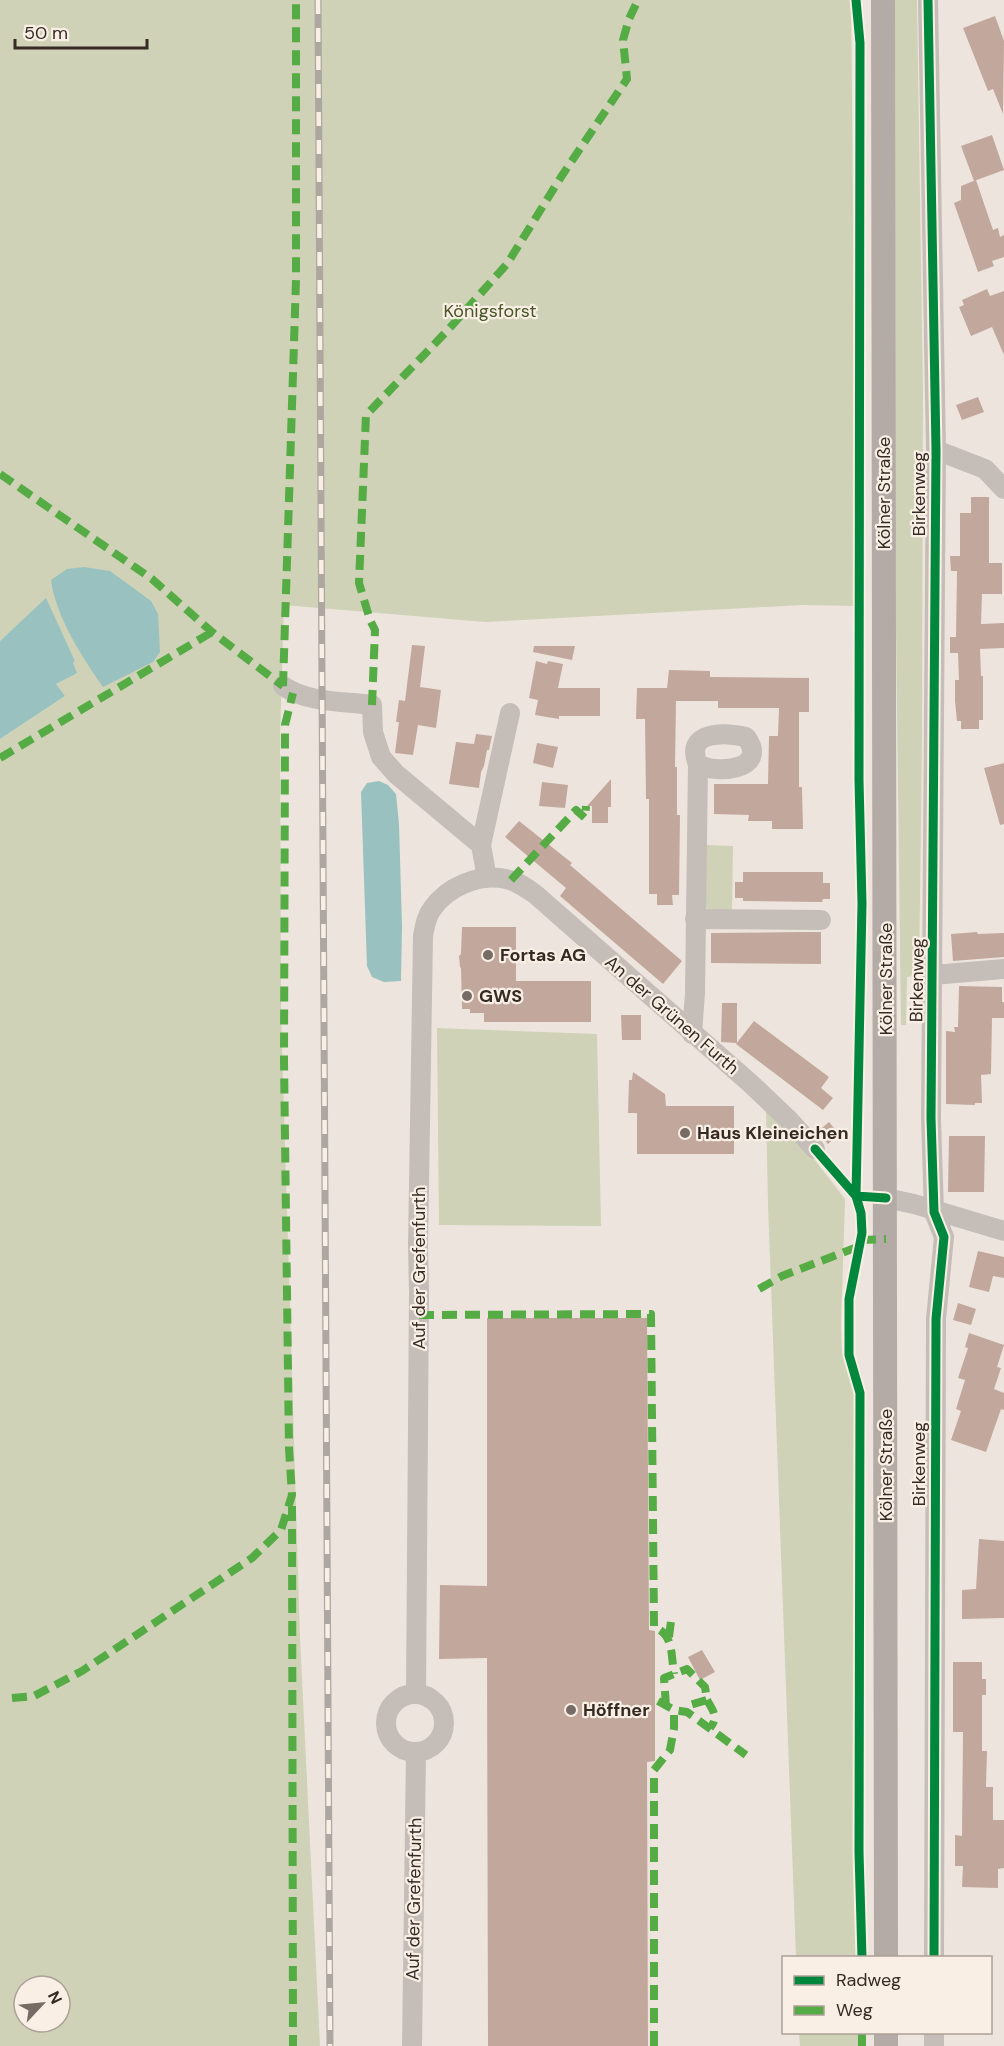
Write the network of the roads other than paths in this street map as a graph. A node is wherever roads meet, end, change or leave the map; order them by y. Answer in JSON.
{"nodes":[{"id":1,"x":883,"y":0,"type":"edge"},
{"id":2,"x":928,"y":0,"type":"edge"},
{"id":3,"x":936,"y":450,"type":"junction"},
{"id":4,"x":1004,"y":489,"type":"edge"},
{"id":5,"x":283,"y":686,"type":"dead end"},
{"id":6,"x":510,"y":713,"type":"dead end"},
{"id":7,"x":698,"y":764,"type":"dead end"},
{"id":8,"x":481,"y":845,"type":"junction"},
{"id":9,"x":487,"y":878,"type":"junction"},
{"id":10,"x":695,"y":919,"type":"junction"},
{"id":11,"x":821,"y":920,"type":"dead end"},
{"id":12,"x":1004,"y":969,"type":"edge"},
{"id":13,"x":933,"y":975,"type":"junction"},
{"id":14,"x":692,"y":1034,"type":"junction"},
{"id":15,"x":815,"y":1149,"type":"dead end"},
{"id":16,"x":886,"y":1198,"type":"junction"},
{"id":17,"x":934,"y":1212,"type":"junction"},
{"id":18,"x":1004,"y":1231,"type":"edge"},
{"id":19,"x":416,"y":1693,"type":"junction"},
{"id":20,"x":416,"y":1752,"type":"junction"},
{"id":21,"x":886,"y":1956,"type":"edge"},
{"id":22,"x":934,"y":1956,"type":"edge"},
{"id":23,"x":412,"y":2046,"type":"edge"}],
"edges":[{"from":1,"to":16,"type":"main road","name":"Kölner Straße"},
{"from":2,"to":3,"type":"street","name":"Birkenweg"},
{"from":3,"to":4,"type":"street","name":"Birkenweg"},
{"from":3,"to":13,"type":"street","name":"Birkenweg"},
{"from":5,"to":8,"type":"street"},
{"from":6,"to":8,"type":"street"},
{"from":7,"to":10,"type":"street"},
{"from":8,"to":9,"type":"street"},
{"from":9,"to":14,"type":"street","name":"An der Grünen Furth"},
{"from":9,"to":19,"type":"street","name":"Auf der Grefenfurth"},
{"from":10,"to":11,"type":"street"},
{"from":10,"to":14,"type":"street"},
{"from":12,"to":13,"type":"street"},
{"from":13,"to":17,"type":"street","name":"Birkenweg"},
{"from":14,"to":15,"type":"street","name":"An der Grünen Furth"},
{"from":16,"to":17,"type":"street"},
{"from":16,"to":21,"type":"main road","name":"Kölner Straße"},
{"from":17,"to":18,"type":"street"},
{"from":17,"to":22,"type":"street","name":"Birkenweg"},
{"from":19,"to":20,"type":"street"},
{"from":19,"to":20,"type":"street"},
{"from":20,"to":23,"type":"street","name":"Auf der Grefenfurth"}]}
